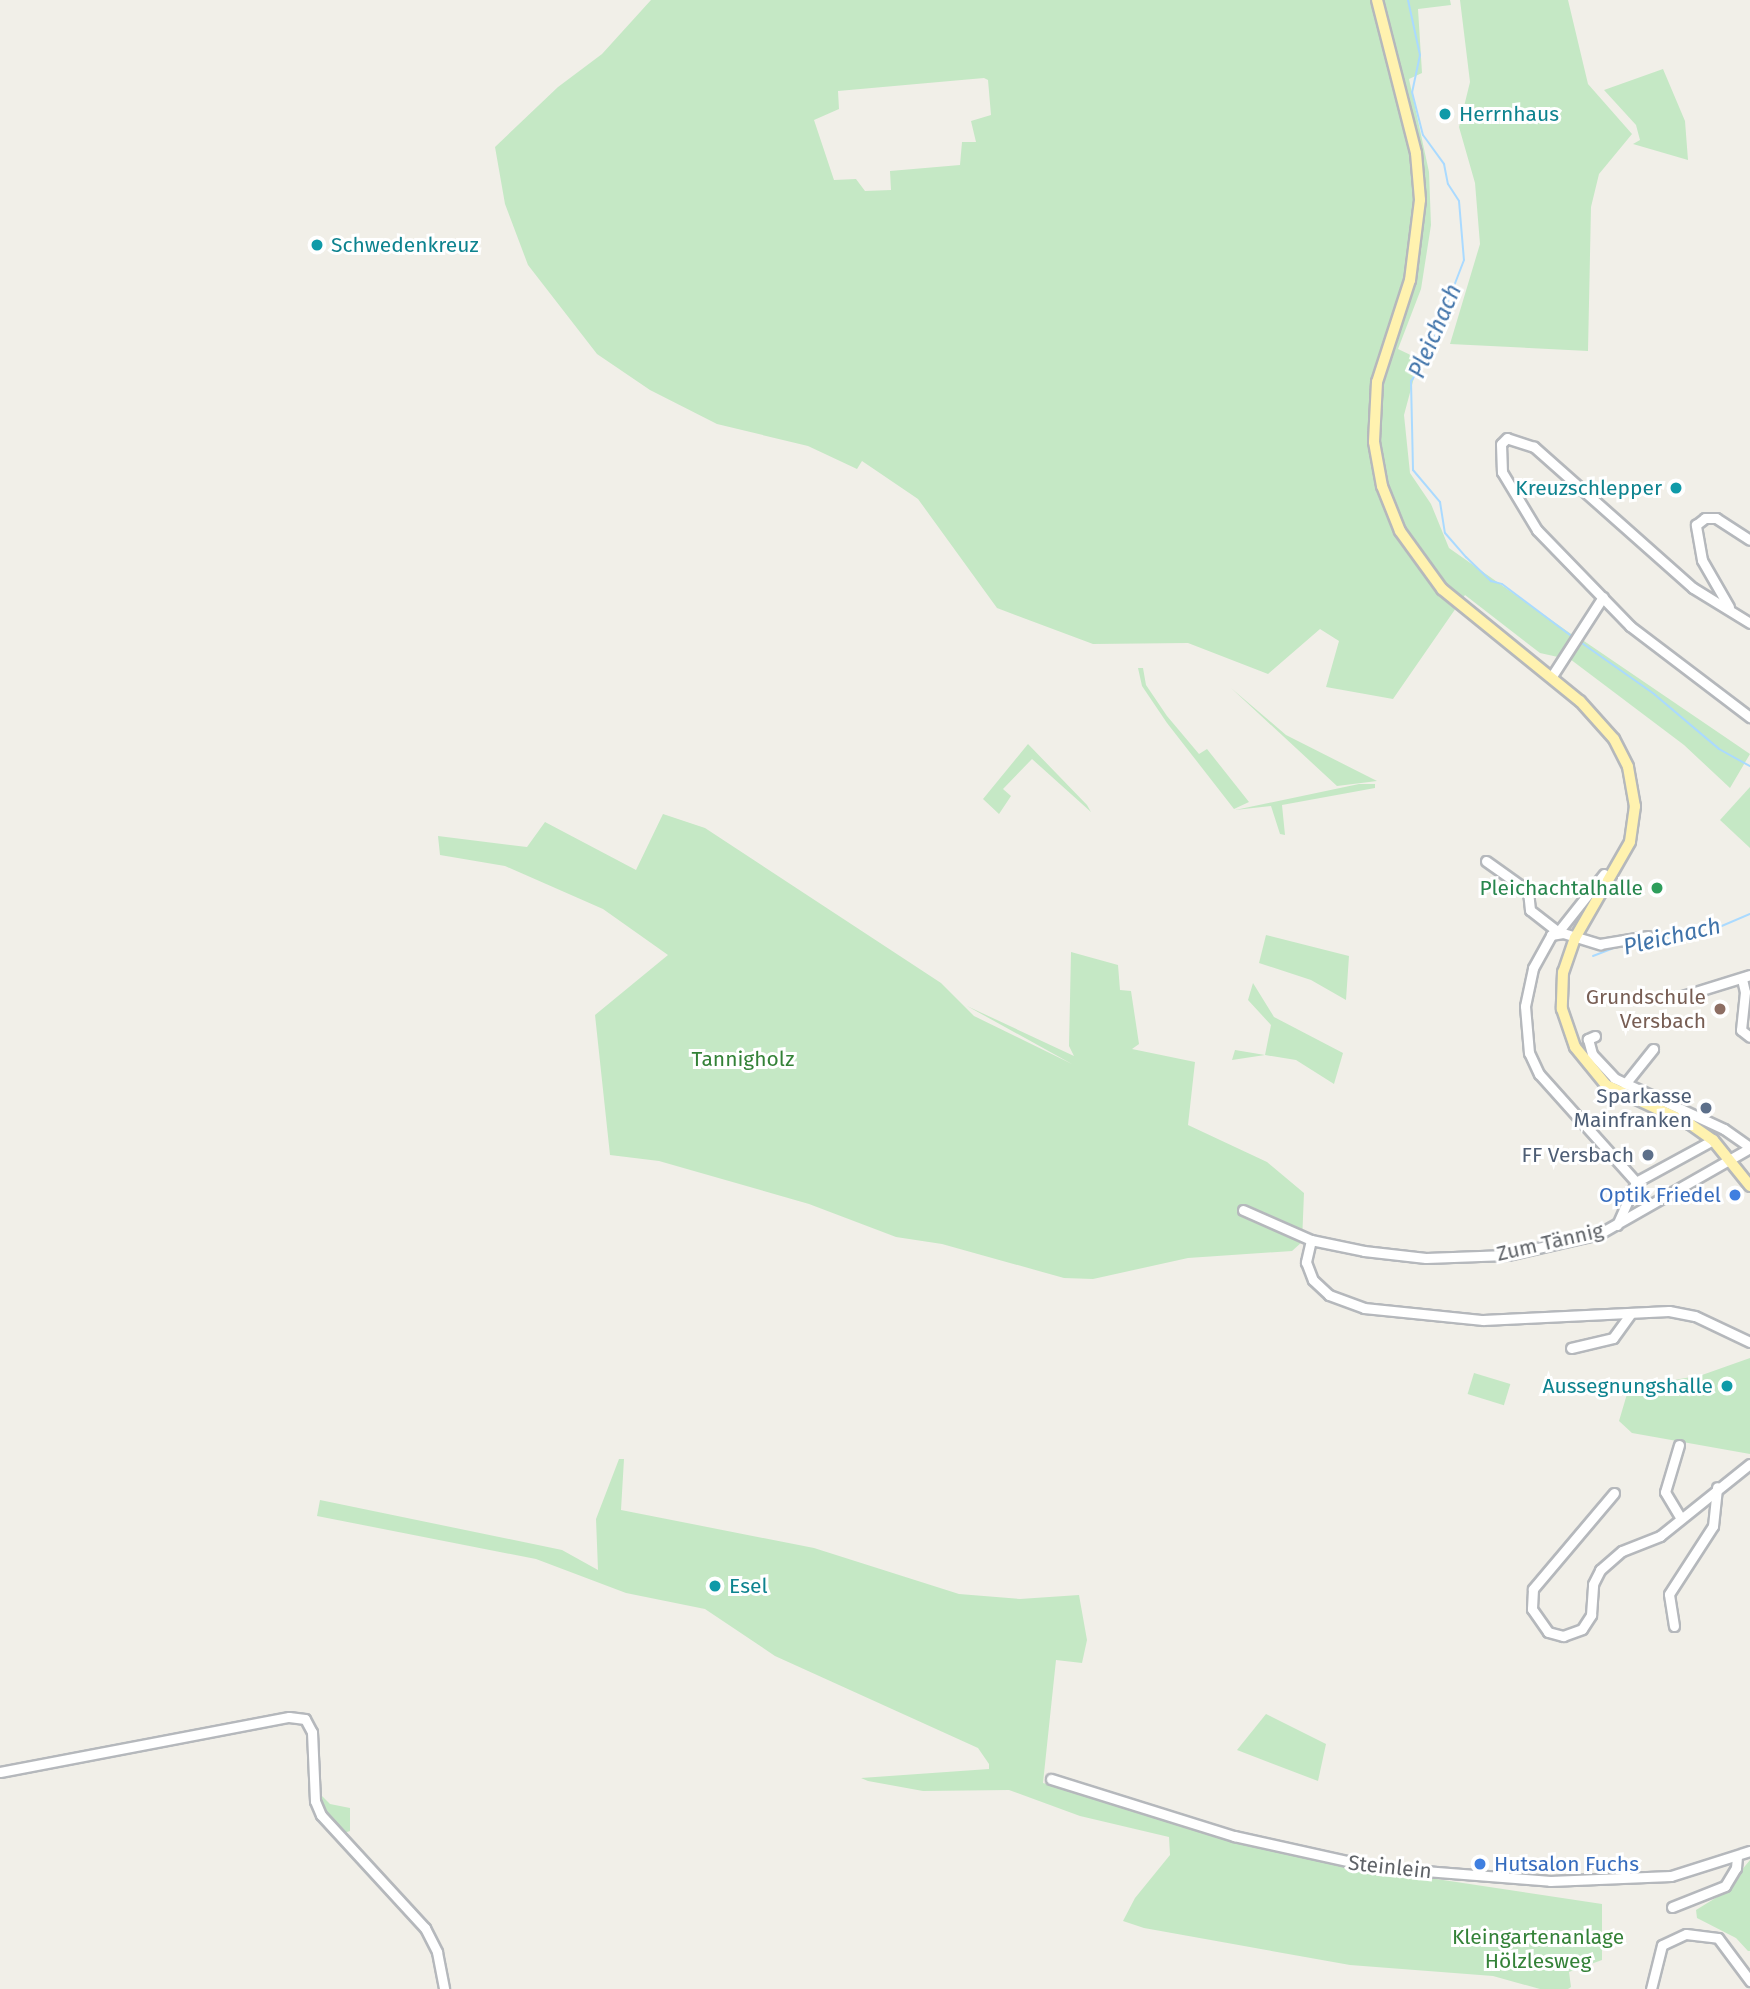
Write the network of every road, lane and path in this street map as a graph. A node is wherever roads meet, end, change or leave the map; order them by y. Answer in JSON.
{"nodes":[{"id":1,"x":1377,"y":0,"type":"edge"},
{"id":2,"x":1750,"y":540,"type":"edge"},
{"id":3,"x":1602,"y":597,"type":"junction"},
{"id":4,"x":1730,"y":608,"type":"junction"},
{"id":5,"x":1750,"y":623,"type":"edge"},
{"id":6,"x":1552,"y":676,"type":"junction"},
{"id":7,"x":1750,"y":717,"type":"edge"},
{"id":8,"x":1486,"y":861,"type":"dead end"},
{"id":9,"x":1607,"y":877,"type":"junction"},
{"id":10,"x":1558,"y":932,"type":"junction"},
{"id":11,"x":1648,"y":936,"type":"dead end"},
{"id":12,"x":1575,"y":938,"type":"junction"},
{"id":13,"x":1746,"y":977,"type":"edge"},
{"id":14,"x":1679,"y":997,"type":"dead end"},
{"id":15,"x":1595,"y":1036,"type":"dead end"},
{"id":16,"x":1750,"y":1037,"type":"edge"},
{"id":17,"x":1653,"y":1049,"type":"dead end"},
{"id":18,"x":1625,"y":1084,"type":"junction"},
{"id":19,"x":1713,"y":1140,"type":"junction"},
{"id":20,"x":1750,"y":1147,"type":"edge"},
{"id":21,"x":1731,"y":1159,"type":"junction"},
{"id":22,"x":1636,"y":1182,"type":"junction"},
{"id":23,"x":1750,"y":1186,"type":"edge"},
{"id":24,"x":1243,"y":1210,"type":"dead end"},
{"id":25,"x":1617,"y":1225,"type":"junction"},
{"id":26,"x":1309,"y":1244,"type":"junction"},
{"id":27,"x":1631,"y":1313,"type":"junction"},
{"id":28,"x":1750,"y":1342,"type":"edge"},
{"id":29,"x":1571,"y":1348,"type":"dead end"},
{"id":30,"x":1679,"y":1445,"type":"dead end"},
{"id":31,"x":1750,"y":1464,"type":"edge"},
{"id":32,"x":1717,"y":1487,"type":"junction"},
{"id":33,"x":1614,"y":1493,"type":"dead end"},
{"id":34,"x":1680,"y":1517,"type":"junction"},
{"id":35,"x":1674,"y":1626,"type":"dead end"},
{"id":36,"x":0,"y":1772,"type":"edge"},
{"id":37,"x":1051,"y":1779,"type":"dead end"},
{"id":38,"x":1750,"y":1851,"type":"edge"},
{"id":39,"x":1737,"y":1857,"type":"junction"},
{"id":40,"x":1672,"y":1907,"type":"dead end"},
{"id":41,"x":1750,"y":1981,"type":"edge"},
{"id":42,"x":444,"y":1989,"type":"edge"},
{"id":43,"x":1651,"y":1989,"type":"edge"}],
"edges":[{"from":1,"to":6,"type":"main road"},
{"from":2,"to":4,"type":"street"},
{"from":3,"to":4,"type":"street"},
{"from":3,"to":6,"type":"street"},
{"from":3,"to":7,"type":"street"},
{"from":4,"to":5,"type":"street"},
{"from":6,"to":9,"type":"main road"},
{"from":8,"to":10,"type":"street"},
{"from":9,"to":10,"type":"street"},
{"from":9,"to":12,"type":"main road"},
{"from":10,"to":12,"type":"street"},
{"from":10,"to":22,"type":"street"},
{"from":11,"to":12,"type":"street"},
{"from":12,"to":19,"type":"main road"},
{"from":13,"to":14,"type":"street"},
{"from":13,"to":16,"type":"street"},
{"from":15,"to":18,"type":"street"},
{"from":17,"to":18,"type":"street"},
{"from":18,"to":20,"type":"street"},
{"from":19,"to":21,"type":"main road"},
{"from":19,"to":22,"type":"street"},
{"from":20,"to":21,"type":"street","name":"Zum Tännig"},
{"from":21,"to":23,"type":"main road"},
{"from":21,"to":25,"type":"street","name":"Zum Tännig"},
{"from":22,"to":25,"type":"street"},
{"from":24,"to":26,"type":"street","name":"Zum Tännig"},
{"from":25,"to":26,"type":"street","name":"Zum Tännig"},
{"from":26,"to":27,"type":"street"},
{"from":27,"to":28,"type":"street"},
{"from":27,"to":29,"type":"street"},
{"from":30,"to":34,"type":"street"},
{"from":31,"to":32,"type":"street"},
{"from":32,"to":34,"type":"street"},
{"from":32,"to":35,"type":"street"},
{"from":33,"to":34,"type":"street"},
{"from":36,"to":42,"type":"street"},
{"from":37,"to":39,"type":"street","name":"Steinlein"},
{"from":38,"to":39,"type":"street","name":"Steinlein"},
{"from":39,"to":40,"type":"street"},
{"from":41,"to":43,"type":"street"}]}
